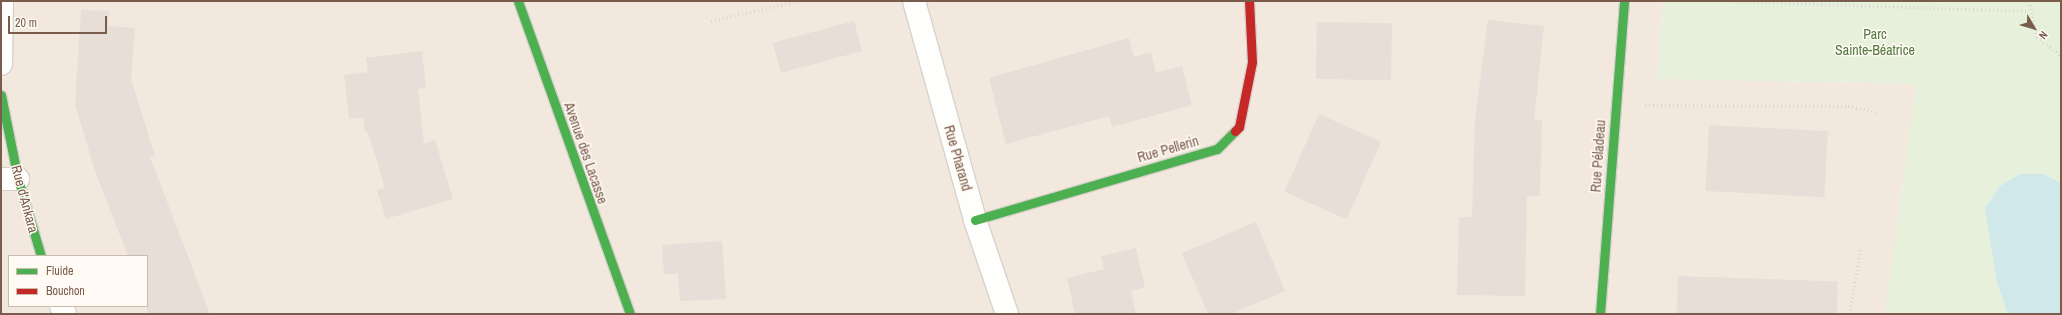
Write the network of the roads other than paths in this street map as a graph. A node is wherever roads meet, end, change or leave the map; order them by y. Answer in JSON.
{"nodes":[{"id":1,"x":2,"y":1,"type":"edge"},
{"id":2,"x":518,"y":1,"type":"edge"},
{"id":3,"x":914,"y":1,"type":"edge"},
{"id":4,"x":1249,"y":1,"type":"edge"},
{"id":5,"x":1624,"y":1,"type":"edge"},
{"id":6,"x":1,"y":64,"type":"edge"},
{"id":7,"x":1,"y":95,"type":"edge"},
{"id":8,"x":10,"y":179,"type":"edge"},
{"id":9,"x":975,"y":220,"type":"junction"},
{"id":10,"x":41,"y":255,"type":"edge"},
{"id":11,"x":630,"y":314,"type":"edge"},
{"id":12,"x":1007,"y":314,"type":"edge"},
{"id":13,"x":1600,"y":314,"type":"edge"}],
"edges":[{"from":1,"to":6,"type":"street"},
{"from":2,"to":11,"type":"street","name":"Avenue des Lacasse"},
{"from":3,"to":9,"type":"street","name":"Rue Pharand"},
{"from":4,"to":9,"type":"street","name":"Rue Pellerin"},
{"from":5,"to":13,"type":"street","name":"Rue Péladeau"},
{"from":7,"to":8,"type":"street","name":"Rue d'Ankara"},
{"from":8,"to":10,"type":"street","name":"Rue d'Ankara"},
{"from":9,"to":12,"type":"street","name":"Rue Pharand"}]}
